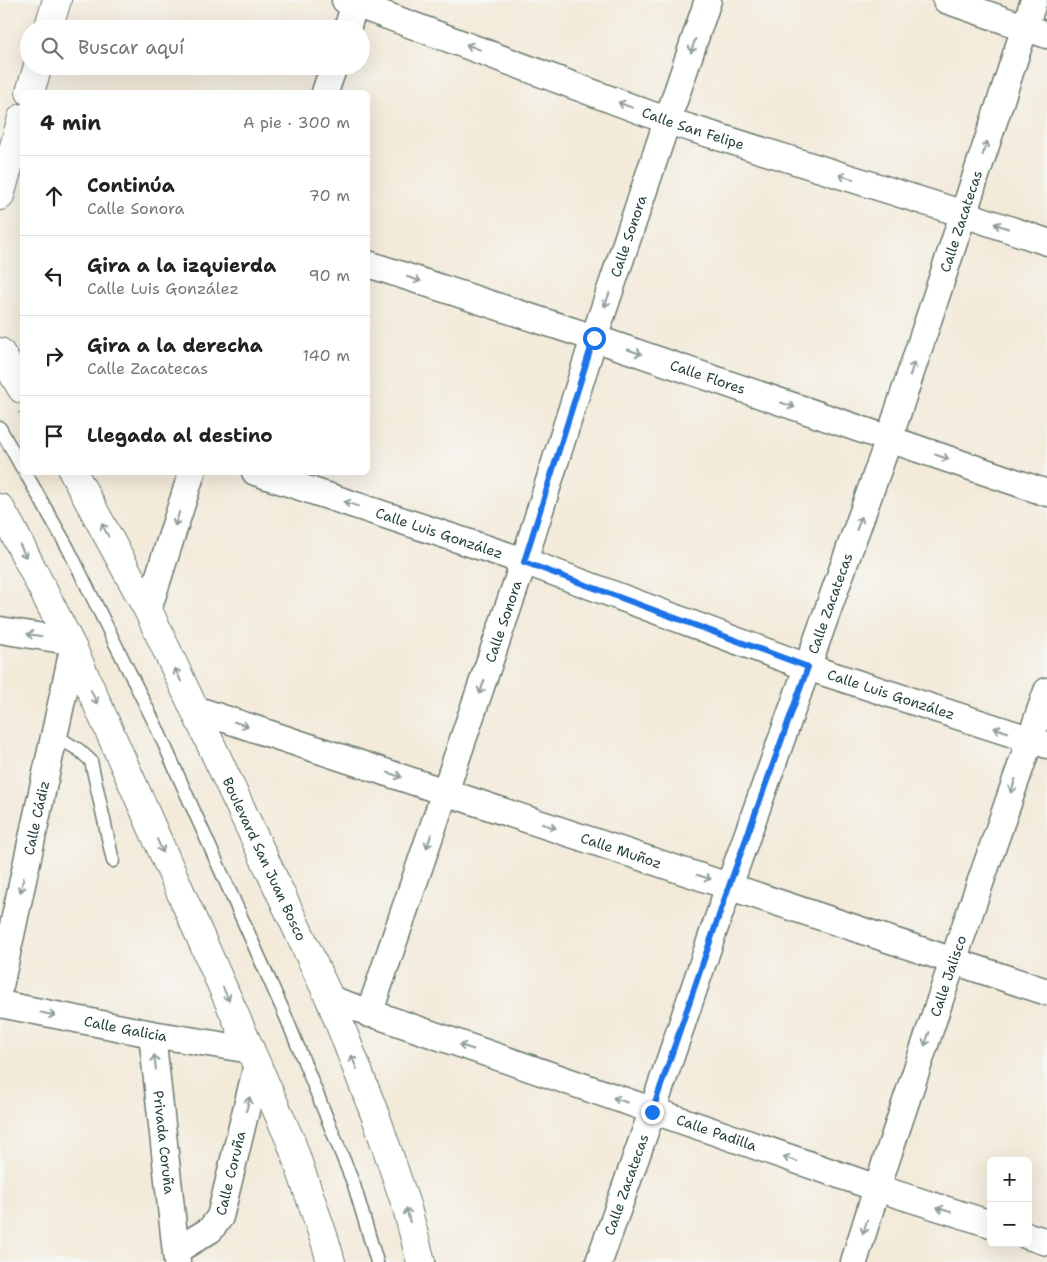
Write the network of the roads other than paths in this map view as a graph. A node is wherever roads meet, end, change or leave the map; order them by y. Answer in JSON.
{"nodes":[{"id":1,"x":57,"y":0,"type":"edge"},
{"id":2,"x":708,"y":0,"type":"edge"},
{"id":3,"x":946,"y":0,"type":"edge"},
{"id":4,"x":1034,"y":0,"type":"edge"},
{"id":5,"x":352,"y":1,"type":"edge"},
{"id":6,"x":51,"y":20,"type":"edge"},
{"id":7,"x":349,"y":20,"type":"edge"},
{"id":8,"x":1036,"y":32,"type":"edge"},
{"id":9,"x":35,"y":75,"type":"edge"},
{"id":10,"x":331,"y":75,"type":"edge"},
{"id":11,"x":31,"y":90,"type":"edge"},
{"id":12,"x":326,"y":90,"type":"edge"},
{"id":13,"x":668,"y":121,"type":"junction"},
{"id":14,"x":20,"y":125,"type":"edge"},
{"id":15,"x":0,"y":196,"type":"edge"},
{"id":16,"x":964,"y":214,"type":"junction"},
{"id":17,"x":1047,"y":242,"type":"edge"},
{"id":18,"x":370,"y":265,"type":"edge"},
{"id":19,"x":594,"y":338,"type":"junction"},
{"id":20,"x":0,"y":352,"type":"edge"},
{"id":21,"x":20,"y":386,"type":"edge"},
{"id":22,"x":0,"y":428,"type":"edge"},
{"id":23,"x":889,"y":439,"type":"junction"},
{"id":24,"x":20,"y":464,"type":"edge"},
{"id":25,"x":27,"y":475,"type":"edge"},
{"id":26,"x":75,"y":475,"type":"edge"},
{"id":27,"x":191,"y":475,"type":"edge"},
{"id":28,"x":263,"y":475,"type":"edge"},
{"id":29,"x":1047,"y":493,"type":"edge"},
{"id":30,"x":0,"y":508,"type":"edge"},
{"id":31,"x":524,"y":562,"type":"junction"},
{"id":32,"x":148,"y":610,"type":"junction"},
{"id":33,"x":0,"y":630,"type":"edge"},
{"id":34,"x":71,"y":645,"type":"junction"},
{"id":35,"x":808,"y":667,"type":"junction"},
{"id":36,"x":1047,"y":691,"type":"edge"},
{"id":37,"x":194,"y":709,"type":"junction"},
{"id":38,"x":54,"y":735,"type":"junction"},
{"id":39,"x":1038,"y":742,"type":"edge"},
{"id":40,"x":446,"y":792,"type":"junction"},
{"id":41,"x":113,"y":861,"type":"dead end"},
{"id":42,"x":729,"y":886,"type":"junction"},
{"id":43,"x":953,"y":961,"type":"junction"},
{"id":44,"x":0,"y":986,"type":"edge"},
{"id":45,"x":1047,"y":992,"type":"edge"},
{"id":46,"x":330,"y":1000,"type":"junction"},
{"id":47,"x":0,"y":1004,"type":"edge"},
{"id":48,"x":369,"y":1014,"type":"junction"},
{"id":49,"x":152,"y":1034,"type":"junction"},
{"id":50,"x":254,"y":1057,"type":"junction"},
{"id":51,"x":652,"y":1112,"type":"junction"},
{"id":52,"x":877,"y":1188,"type":"junction"},
{"id":53,"x":987,"y":1223,"type":"edge"},
{"id":54,"x":1032,"y":1237,"type":"edge"},
{"id":55,"x":1047,"y":1242,"type":"edge"},
{"id":56,"x":177,"y":1256,"type":"edge"},
{"id":57,"x":331,"y":1262,"type":"edge"},
{"id":58,"x":377,"y":1262,"type":"edge"},
{"id":59,"x":420,"y":1262,"type":"edge"},
{"id":60,"x":599,"y":1262,"type":"edge"},
{"id":61,"x":854,"y":1262,"type":"edge"}],
"edges":[{"from":1,"to":6,"type":"street"},
{"from":2,"to":13,"type":"street","name":"Calle Sonora","one_way":true},
{"from":3,"to":8,"type":"street"},
{"from":4,"to":8,"type":"street","name":"Calle Zacatecas"},
{"from":5,"to":7,"type":"street"},
{"from":13,"to":5,"type":"street","name":"Calle San Felipe","one_way":true},
{"from":16,"to":8,"type":"street","name":"Calle Zacatecas","one_way":true},
{"from":9,"to":11,"type":"street"},
{"from":10,"to":12,"type":"street"},
{"from":16,"to":13,"type":"street","name":"Calle San Felipe","one_way":true},
{"from":13,"to":19,"type":"street","name":"Calle Sonora","one_way":true},
{"from":14,"to":15,"type":"street"},
{"from":17,"to":16,"type":"street","name":"Calle San Felipe","one_way":true},
{"from":23,"to":16,"type":"street","name":"Calle Zacatecas","one_way":true},
{"from":18,"to":19,"type":"street","name":"Calle Flores","one_way":true},
{"from":19,"to":23,"type":"street","name":"Calle Flores","one_way":true},
{"from":19,"to":31,"type":"street","name":"Calle Sonora"},
{"from":20,"to":21,"type":"street"},
{"from":22,"to":24,"type":"lane"},
{"from":23,"to":29,"type":"street","name":"Calle Flores","one_way":true},
{"from":35,"to":23,"type":"street","name":"Calle Zacatecas","one_way":true},
{"from":25,"to":58,"type":"lane"},
{"from":32,"to":26,"type":"street","name":"Boulevard San Juan Bosco","one_way":true},
{"from":27,"to":32,"type":"street","one_way":true},
{"from":31,"to":28,"type":"street","name":"Calle Luis González","one_way":true},
{"from":30,"to":34,"type":"street","one_way":true},
{"from":31,"to":35,"type":"street","name":"Calle Luis González"},
{"from":31,"to":40,"type":"street","name":"Calle Sonora","one_way":true},
{"from":37,"to":32,"type":"street","name":"Boulevard San Juan Bosco","one_way":true},
{"from":34,"to":33,"type":"street","one_way":true},
{"from":34,"to":38,"type":"street","name":"Calle Cádiz"},
{"from":34,"to":50,"type":"street","one_way":true},
{"from":39,"to":35,"type":"street","name":"Calle Luis González","one_way":true},
{"from":35,"to":42,"type":"street","name":"Calle Zacatecas"},
{"from":36,"to":39,"type":"street","name":"Calle Jalisco"},
{"from":37,"to":40,"type":"street","name":"Calle Muñoz","one_way":true},
{"from":37,"to":46,"type":"street","name":"Boulevard San Juan Bosco"},
{"from":38,"to":41,"type":"lane"},
{"from":38,"to":44,"type":"street","name":"Calle Cádiz","one_way":true},
{"from":39,"to":43,"type":"street","name":"Calle Jalisco","one_way":true},
{"from":40,"to":42,"type":"street","name":"Calle Muñoz","one_way":true},
{"from":40,"to":48,"type":"street","name":"Calle Sonora","one_way":true},
{"from":42,"to":43,"type":"street","name":"Calle Muñoz"},
{"from":42,"to":51,"type":"street","name":"Calle Zacatecas"},
{"from":43,"to":45,"type":"street","name":"Calle Muñoz"},
{"from":43,"to":52,"type":"street","name":"Calle Jalisco","one_way":true},
{"from":46,"to":48,"type":"street","name":"Calle Padilla"},
{"from":59,"to":46,"type":"street","name":"Boulevard San Juan Bosco","one_way":true},
{"from":47,"to":49,"type":"street","name":"Calle Galicia","one_way":true},
{"from":51,"to":48,"type":"street","name":"Calle Padilla","one_way":true},
{"from":49,"to":50,"type":"street","name":"Calle Galicia"},
{"from":56,"to":49,"type":"street","name":"Privada Coruña","one_way":true},
{"from":56,"to":50,"type":"street","name":"Calle Coruña","one_way":true},
{"from":50,"to":57,"type":"street"},
{"from":52,"to":51,"type":"street","name":"Calle Padilla","one_way":true},
{"from":51,"to":60,"type":"street","name":"Calle Zacatecas"},
{"from":53,"to":52,"type":"street","name":"Calle Padilla","one_way":true},
{"from":52,"to":61,"type":"street","name":"Calle Jalisco","one_way":true},
{"from":54,"to":55,"type":"street"}]}
